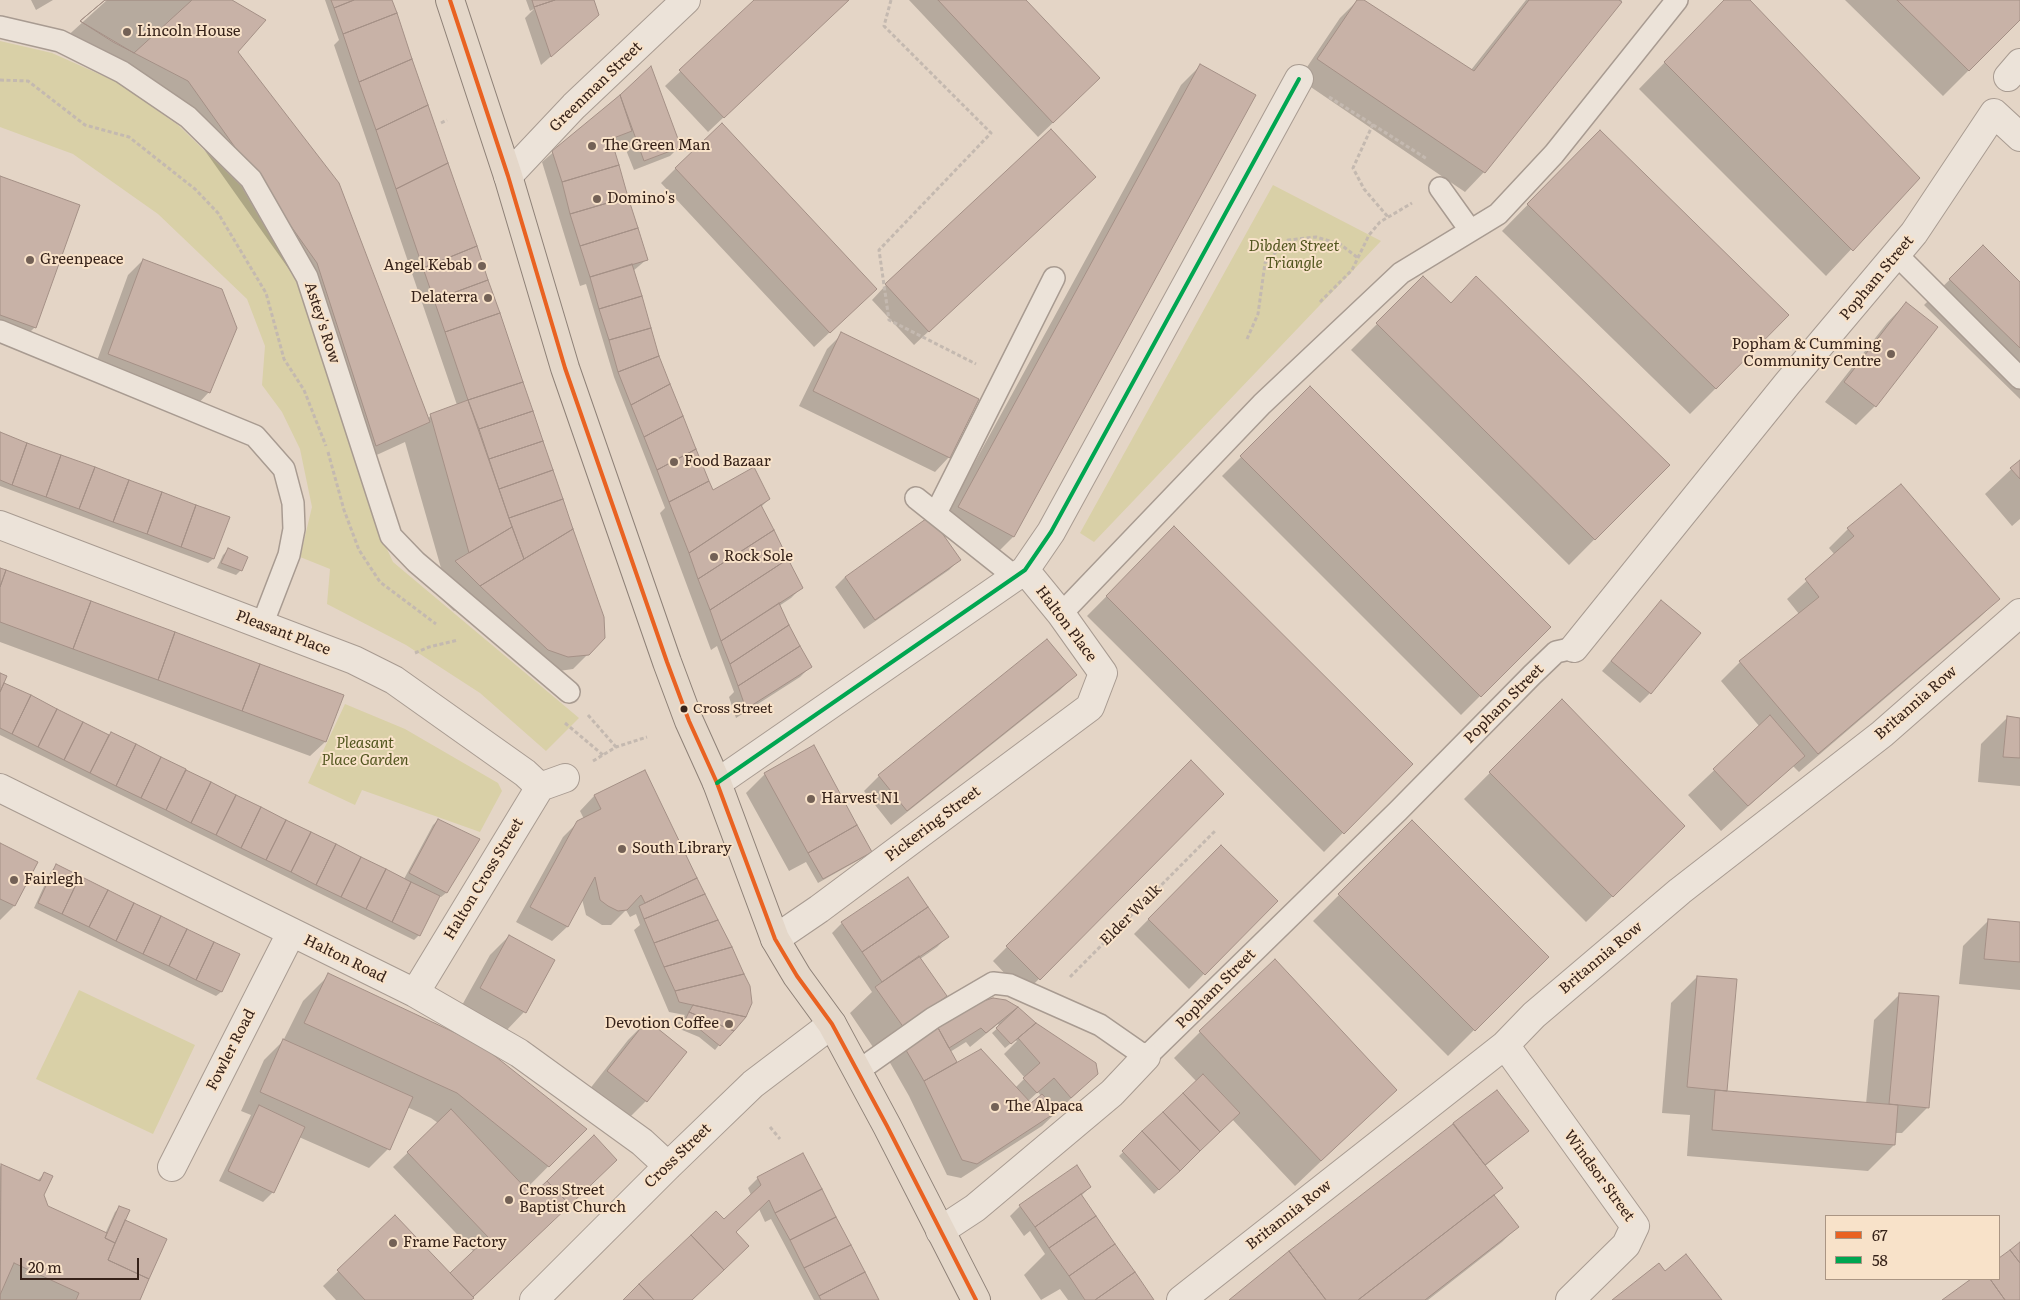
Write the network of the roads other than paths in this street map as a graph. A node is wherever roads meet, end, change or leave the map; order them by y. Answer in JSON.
{"nodes":[{"id":1,"x":450,"y":0,"type":"edge"},
{"id":2,"x":686,"y":0,"type":"edge"},
{"id":3,"x":1677,"y":0,"type":"edge"},
{"id":4,"x":0,"y":27,"type":"edge"},
{"id":5,"x":1299,"y":78,"type":"road end"},
{"id":6,"x":2020,"y":137,"type":"edge"},
{"id":7,"x":508,"y":176,"type":"junction"},
{"id":8,"x":1440,"y":188,"type":"road end"},
{"id":9,"x":1470,"y":230,"type":"junction"},
{"id":10,"x":1897,"y":255,"type":"junction"},
{"id":11,"x":1054,"y":278,"type":"dead end"},
{"id":12,"x":0,"y":331,"type":"edge"},
{"id":13,"x":2020,"y":378,"type":"edge"},
{"id":14,"x":916,"y":498,"type":"dead end"},
{"id":15,"x":936,"y":514,"type":"junction"},
{"id":16,"x":0,"y":525,"type":"edge"},
{"id":17,"x":1020,"y":573,"type":"junction"},
{"id":18,"x":2020,"y":613,"type":"edge"},
{"id":19,"x":1060,"y":614,"type":"junction"},
{"id":20,"x":262,"y":625,"type":"junction"},
{"id":21,"x":1574,"y":648,"type":"joint"},
{"id":22,"x":568,"y":692,"type":"road end"},
{"id":23,"x":1090,"y":707,"type":"joint"},
{"id":24,"x":552,"y":782,"type":"joint"},
{"id":25,"x":717,"y":782,"type":"junction"},
{"id":26,"x":0,"y":788,"type":"edge"},
{"id":27,"x":290,"y":933,"type":"junction"},
{"id":28,"x":775,"y":939,"type":"junction"},
{"id":29,"x":415,"y":993,"type":"junction"},
{"id":30,"x":832,"y":1024,"type":"junction"},
{"id":31,"x":1504,"y":1045,"type":"junction"},
{"id":32,"x":1146,"y":1057,"type":"junction"},
{"id":33,"x":858,"y":1071,"type":"junction"},
{"id":34,"x":668,"y":1166,"type":"junction"},
{"id":35,"x":172,"y":1167,"type":"dead end"},
{"id":36,"x":940,"y":1231,"type":"junction"},
{"id":37,"x":534,"y":1300,"type":"edge"},
{"id":38,"x":976,"y":1300,"type":"edge"},
{"id":39,"x":1181,"y":1300,"type":"edge"},
{"id":40,"x":1570,"y":1300,"type":"edge"}],
"edges":[{"from":1,"to":7,"type":"main road"},
{"from":2,"to":7,"type":"street","name":"Greenman Street"},
{"from":3,"to":9,"type":"lane"},
{"from":4,"to":22,"type":"lane","name":"Astey's Row"},
{"from":5,"to":17,"type":"street"},
{"from":6,"to":10,"type":"street","name":"Popham Street"},
{"from":7,"to":25,"type":"main road"},
{"from":8,"to":9,"type":"lane"},
{"from":9,"to":19,"type":"lane"},
{"from":10,"to":13,"type":"lane"},
{"from":10,"to":21,"type":"street","name":"Popham Street"},
{"from":11,"to":15,"type":"lane"},
{"from":12,"to":20,"type":"lane"},
{"from":14,"to":15,"type":"lane"},
{"from":15,"to":17,"type":"lane"},
{"from":16,"to":20,"type":"street","name":"Pleasant Place"},
{"from":17,"to":19,"type":"street","name":"Halton Place"},
{"from":17,"to":25,"type":"street"},
{"from":18,"to":31,"type":"street","name":"Britannia Row"},
{"from":19,"to":23,"type":"street","name":"Halton Place"},
{"from":20,"to":24,"type":"street","name":"Pleasant Place"},
{"from":21,"to":32,"type":"lane","name":"Popham Street"},
{"from":23,"to":28,"type":"street","name":"Pickering Street"},
{"from":24,"to":29,"type":"street","name":"Halton Cross Street"},
{"from":25,"to":28,"type":"main road"},
{"from":26,"to":27,"type":"street","name":"Halton Road"},
{"from":27,"to":29,"type":"street","name":"Halton Road"},
{"from":27,"to":35,"type":"street","name":"Fowler Road"},
{"from":28,"to":30,"type":"main road"},
{"from":29,"to":34,"type":"street","name":"Halton Road"},
{"from":30,"to":33,"type":"main road"},
{"from":30,"to":34,"type":"street","name":"Cross Street"},
{"from":31,"to":39,"type":"street","name":"Britannia Row"},
{"from":31,"to":40,"type":"street","name":"Windsor Street"},
{"from":32,"to":33,"type":"lane"},
{"from":32,"to":36,"type":"street","name":"Popham Street"},
{"from":33,"to":36,"type":"main road"},
{"from":34,"to":37,"type":"street","name":"Cross Street"},
{"from":36,"to":38,"type":"main road"}]}
